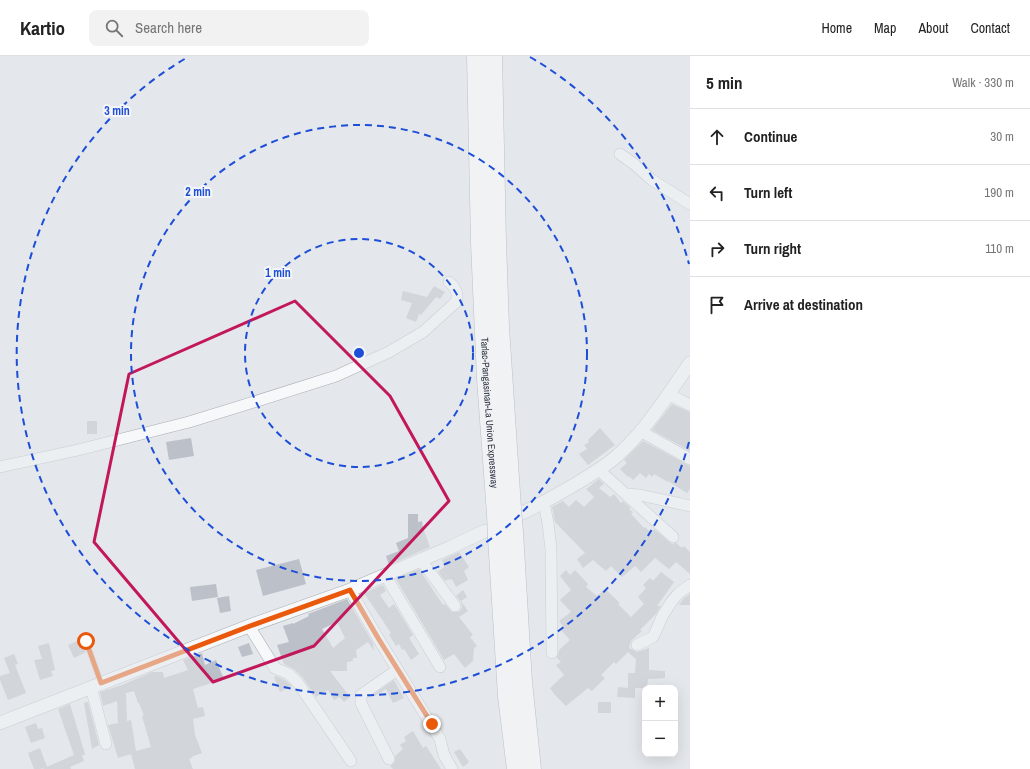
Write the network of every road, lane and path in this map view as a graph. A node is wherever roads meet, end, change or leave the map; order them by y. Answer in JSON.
{"nodes":[{"id":1,"x":477,"y":56,"type":"edge"},
{"id":2,"x":492,"y":56,"type":"edge"},
{"id":3,"x":620,"y":154,"type":"dead end"},
{"id":4,"x":690,"y":204,"type":"edge"},
{"id":5,"x":449,"y":282,"type":"dead end"},
{"id":6,"x":690,"y":363,"type":"edge"},
{"id":7,"x":668,"y":394,"type":"junction"},
{"id":8,"x":690,"y":405,"type":"edge"},
{"id":9,"x":640,"y":431,"type":"junction"},
{"id":10,"x":690,"y":459,"type":"edge"},
{"id":11,"x":0,"y":467,"type":"edge"},
{"id":12,"x":599,"y":470,"type":"junction"},
{"id":13,"x":625,"y":494,"type":"junction"},
{"id":14,"x":544,"y":503,"type":"junction"},
{"id":15,"x":690,"y":506,"type":"edge"},
{"id":16,"x":504,"y":523,"type":"junction"},
{"id":17,"x":673,"y":537,"type":"dead end"},
{"id":18,"x":422,"y":560,"type":"junction"},
{"id":19,"x":385,"y":575,"type":"junction"},
{"id":20,"x":690,"y":585,"type":"edge"},
{"id":21,"x":350,"y":590,"type":"junction"},
{"id":22,"x":455,"y":606,"type":"dead end"},
{"id":23,"x":250,"y":626,"type":"junction"},
{"id":24,"x":86,"y":641,"type":"dead end"},
{"id":25,"x":636,"y":646,"type":"dead end"},
{"id":26,"x":552,"y":653,"type":"dead end"},
{"id":27,"x":440,"y":667,"type":"dead end"},
{"id":28,"x":397,"y":670,"type":"junction"},
{"id":29,"x":96,"y":685,"type":"junction"},
{"id":30,"x":0,"y":723,"type":"edge"},
{"id":31,"x":106,"y":744,"type":"dead end"},
{"id":32,"x":389,"y":759,"type":"dead end"},
{"id":33,"x":351,"y":761,"type":"dead end"},
{"id":34,"x":452,"y":769,"type":"edge"},
{"id":35,"x":517,"y":769,"type":"edge"},
{"id":36,"x":531,"y":769,"type":"edge"}],
"edges":[{"from":1,"to":16,"type":"highway","name":"Tarlac-Pangasinan-La Union Expressway"},
{"from":2,"to":16,"type":"highway","name":"Tarlac-Pangasinan-La Union Expressway"},
{"from":3,"to":4,"type":"street"},
{"from":5,"to":11,"type":"street"},
{"from":6,"to":7,"type":"street"},
{"from":7,"to":8,"type":"street"},
{"from":7,"to":9,"type":"street"},
{"from":9,"to":10,"type":"street"},
{"from":9,"to":12,"type":"street"},
{"from":12,"to":13,"type":"street"},
{"from":12,"to":14,"type":"street"},
{"from":13,"to":15,"type":"street"},
{"from":13,"to":17,"type":"street"},
{"from":14,"to":16,"type":"street"},
{"from":14,"to":26,"type":"street"},
{"from":16,"to":18,"type":"street"},
{"from":16,"to":35,"type":"highway","name":"Tarlac-Pangasinan-La Union Expressway"},
{"from":16,"to":36,"type":"highway","name":"Tarlac-Pangasinan-La Union Expressway"},
{"from":18,"to":19,"type":"street"},
{"from":18,"to":22,"type":"street"},
{"from":19,"to":21,"type":"street"},
{"from":19,"to":27,"type":"street"},
{"from":20,"to":25,"type":"street"},
{"from":21,"to":23,"type":"street"},
{"from":21,"to":28,"type":"street"},
{"from":23,"to":29,"type":"street"},
{"from":23,"to":33,"type":"street"},
{"from":24,"to":29,"type":"lane"},
{"from":28,"to":32,"type":"street"},
{"from":28,"to":34,"type":"street"},
{"from":29,"to":30,"type":"street"},
{"from":29,"to":31,"type":"street"}]}
